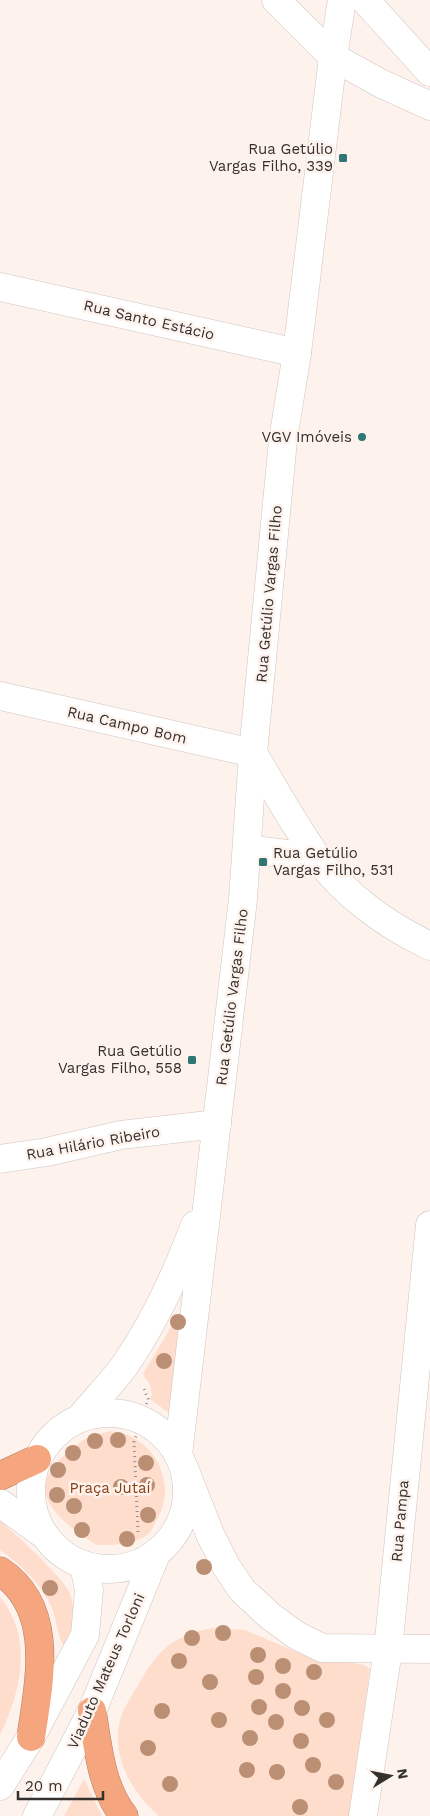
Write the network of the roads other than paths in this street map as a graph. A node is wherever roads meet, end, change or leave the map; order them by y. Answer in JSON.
{"nodes":[{"id":1,"x":342,"y":0,"type":"edge"},
{"id":2,"x":365,"y":0,"type":"edge"},
{"id":3,"x":282,"y":5,"type":"edge"},
{"id":4,"x":333,"y":57,"type":"junction"},
{"id":5,"x":430,"y":72,"type":"edge"},
{"id":6,"x":430,"y":106,"type":"edge"},
{"id":7,"x":0,"y":287,"type":"edge"},
{"id":8,"x":297,"y":354,"type":"junction"},
{"id":9,"x":0,"y":696,"type":"edge"},
{"id":10,"x":254,"y":753,"type":"junction"},
{"id":11,"x":247,"y":848,"type":"junction"},
{"id":12,"x":318,"y":858,"type":"junction"},
{"id":13,"x":430,"y":946,"type":"edge"},
{"id":14,"x":216,"y":1124,"type":"junction"},
{"id":15,"x":0,"y":1159,"type":"edge"},
{"id":16,"x":209,"y":1189,"type":"junction"},
{"id":17,"x":430,"y":1225,"type":"edge"},
{"id":18,"x":80,"y":1418,"type":"junction"},
{"id":19,"x":38,"y":1459,"type":"junction"},
{"id":20,"x":181,"y":1461,"type":"junction"},
{"id":21,"x":0,"y":1476,"type":"edge"},
{"id":22,"x":0,"y":1503,"type":"edge"},
{"id":23,"x":44,"y":1534,"type":"junction"},
{"id":24,"x":148,"y":1546,"type":"junction"},
{"id":25,"x":84,"y":1565,"type":"junction"},
{"id":26,"x":0,"y":1571,"type":"edge"},
{"id":27,"x":430,"y":1649,"type":"edge"},
{"id":28,"x":388,"y":1650,"type":"junction"},
{"id":29,"x":92,"y":1711,"type":"junction"},
{"id":30,"x":31,"y":1737,"type":"junction"},
{"id":31,"x":0,"y":1786,"type":"edge"},
{"id":32,"x":37,"y":1816,"type":"edge"},
{"id":33,"x":124,"y":1816,"type":"edge"},
{"id":34,"x":363,"y":1816,"type":"edge"}],
"edges":[{"from":1,"to":4,"type":"street","name":"Rua Getúlio Vargas Filho"},
{"from":2,"to":5,"type":"street"},
{"from":3,"to":4,"type":"street"},
{"from":4,"to":6,"type":"street"},
{"from":4,"to":8,"type":"street","name":"Rua Getúlio Vargas Filho"},
{"from":7,"to":8,"type":"street","name":"Rua Santo Estácio"},
{"from":8,"to":10,"type":"street","name":"Rua Getúlio Vargas Filho"},
{"from":9,"to":10,"type":"street","name":"Rua Campo Bom"},
{"from":10,"to":11,"type":"street","name":"Rua Getúlio Vargas Filho"},
{"from":10,"to":12,"type":"street"},
{"from":11,"to":12,"type":"street"},
{"from":11,"to":14,"type":"street","name":"Rua Getúlio Vargas Filho"},
{"from":12,"to":13,"type":"street"},
{"from":14,"to":15,"type":"street","name":"Rua Hilário Ribeiro"},
{"from":14,"to":16,"type":"street","name":"Rua Getúlio Vargas Filho"},
{"from":16,"to":18,"type":"street","name":"Rua Getúlio Vargas Filho"},
{"from":16,"to":20,"type":"street","name":"Rua Getúlio Vargas Filho"},
{"from":17,"to":28,"type":"street","name":"Rua Pampa"},
{"from":18,"to":19,"type":"street"},
{"from":18,"to":20,"type":"street"},
{"from":19,"to":21,"type":"highway"},
{"from":19,"to":23,"type":"street"},
{"from":20,"to":24,"type":"street","name":"Rua Getúlio Vargas Filho"},
{"from":20,"to":28,"type":"street"},
{"from":22,"to":23,"type":"street"},
{"from":23,"to":25,"type":"street"},
{"from":24,"to":25,"type":"street"},
{"from":24,"to":29,"type":"street","name":"Viaduto Mateus Torloni"},
{"from":25,"to":30,"type":"street"},
{"from":26,"to":30,"type":"highway"},
{"from":27,"to":28,"type":"street"},
{"from":28,"to":34,"type":"street","name":"Rua Pampa"},
{"from":29,"to":32,"type":"street","name":"Viaduto Mateus Torloni"},
{"from":29,"to":33,"type":"highway"},
{"from":30,"to":31,"type":"street"}]}
